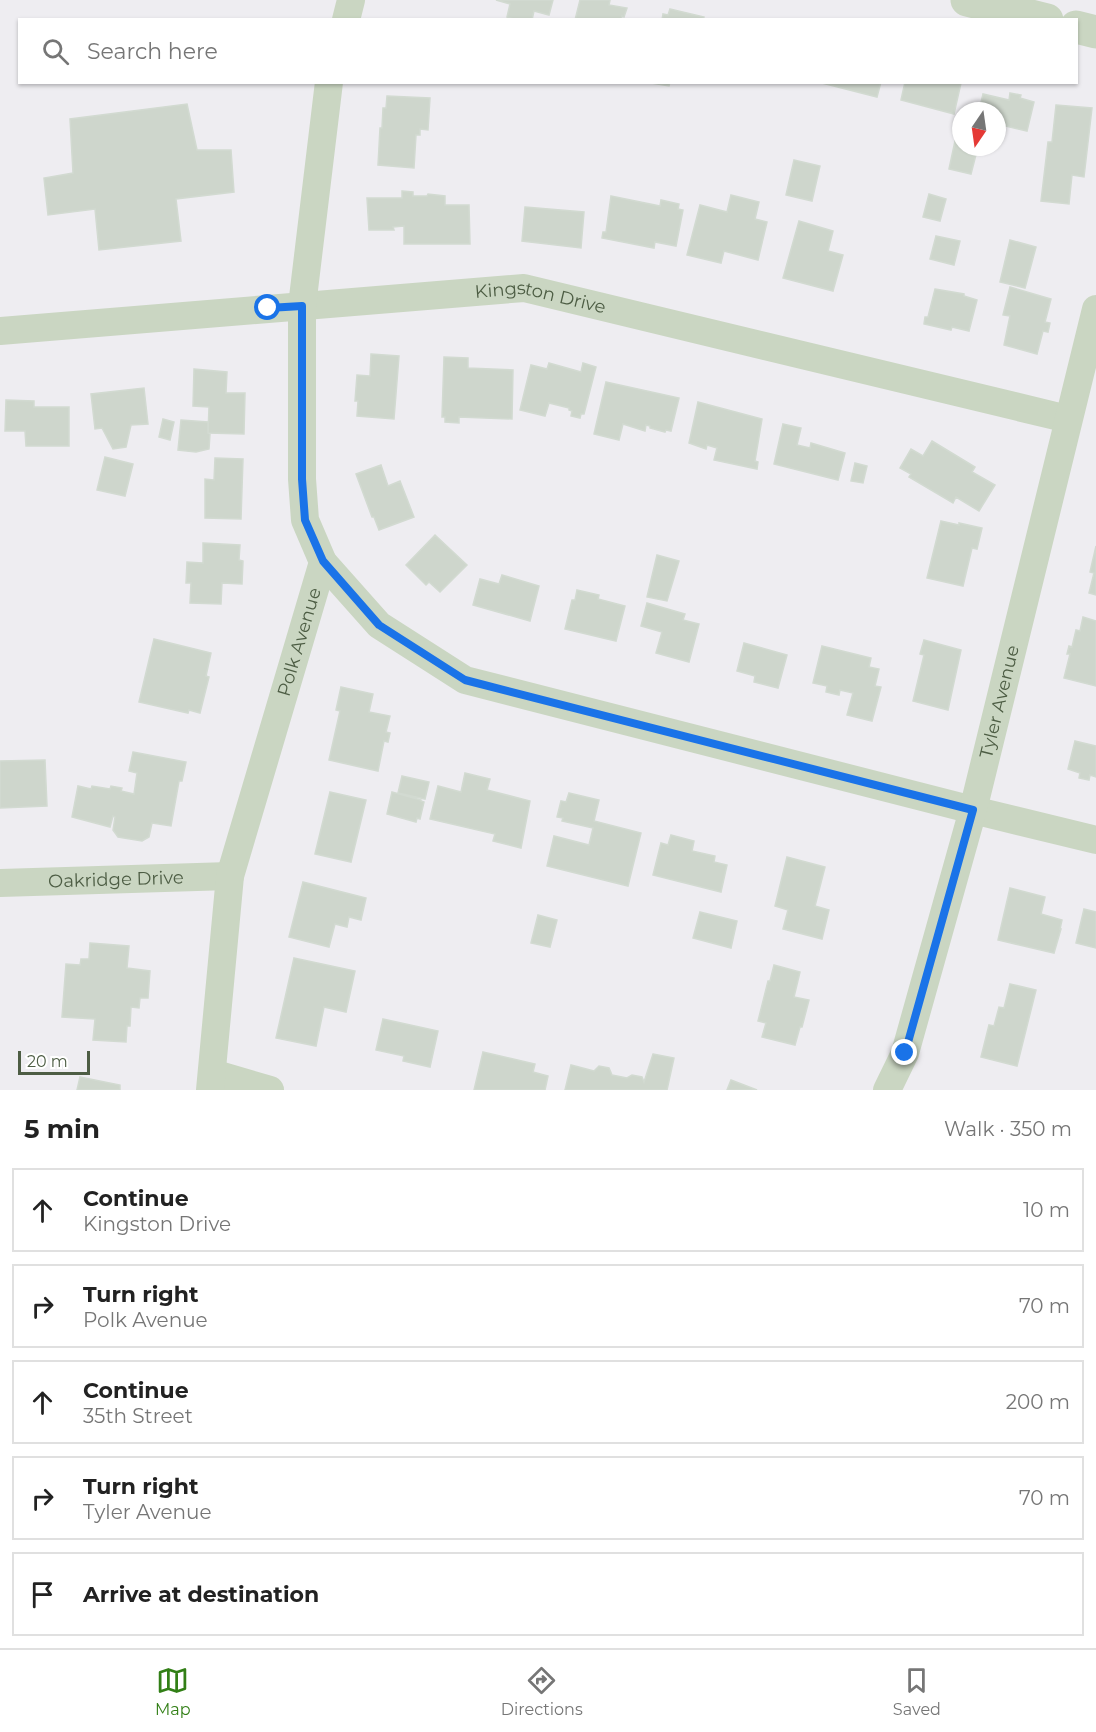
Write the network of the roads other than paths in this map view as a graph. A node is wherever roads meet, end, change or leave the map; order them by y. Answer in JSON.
{"nodes":[{"id":1,"x":351,"y":0,"type":"edge"},
{"id":2,"x":967,"y":0,"type":"edge"},
{"id":3,"x":346,"y":18,"type":"edge"},
{"id":4,"x":1039,"y":18,"type":"edge"},
{"id":5,"x":1078,"y":27,"type":"edge"},
{"id":6,"x":1096,"y":32,"type":"edge"},
{"id":7,"x":329,"y":84,"type":"edge"},
{"id":8,"x":302,"y":306,"type":"junction"},
{"id":9,"x":1096,"y":309,"type":"edge"},
{"id":10,"x":0,"y":331,"type":"edge"},
{"id":11,"x":1068,"y":419,"type":"junction"},
{"id":12,"x":323,"y":561,"type":"junction"},
{"id":13,"x":973,"y":810,"type":"junction"},
{"id":14,"x":1096,"y":840,"type":"edge"},
{"id":15,"x":230,"y":876,"type":"junction"},
{"id":16,"x":0,"y":883,"type":"edge"},
{"id":17,"x":211,"y":1081,"type":"edge"},
{"id":18,"x":270,"y":1090,"type":"edge"},
{"id":19,"x":887,"y":1090,"type":"edge"}],
"edges":[{"from":1,"to":3,"type":"street"},
{"from":2,"to":4,"type":"street"},
{"from":5,"to":6,"type":"street"},
{"from":7,"to":8,"type":"street","name":"Polk Avenue"},
{"from":8,"to":10,"type":"street","name":"Kingston Drive"},
{"from":8,"to":11,"type":"street","name":"Kingston Drive"},
{"from":8,"to":12,"type":"street","name":"Polk Avenue"},
{"from":9,"to":11,"type":"street","name":"Tyler Avenue"},
{"from":11,"to":13,"type":"street","name":"Tyler Avenue"},
{"from":12,"to":13,"type":"street"},
{"from":12,"to":15,"type":"street","name":"Polk Avenue"},
{"from":13,"to":14,"type":"street"},
{"from":13,"to":19,"type":"street","name":"Tyler Avenue"},
{"from":15,"to":16,"type":"street","name":"Oakridge Drive"},
{"from":15,"to":17,"type":"street","name":"Polk Avenue"},
{"from":17,"to":18,"type":"street"}]}
